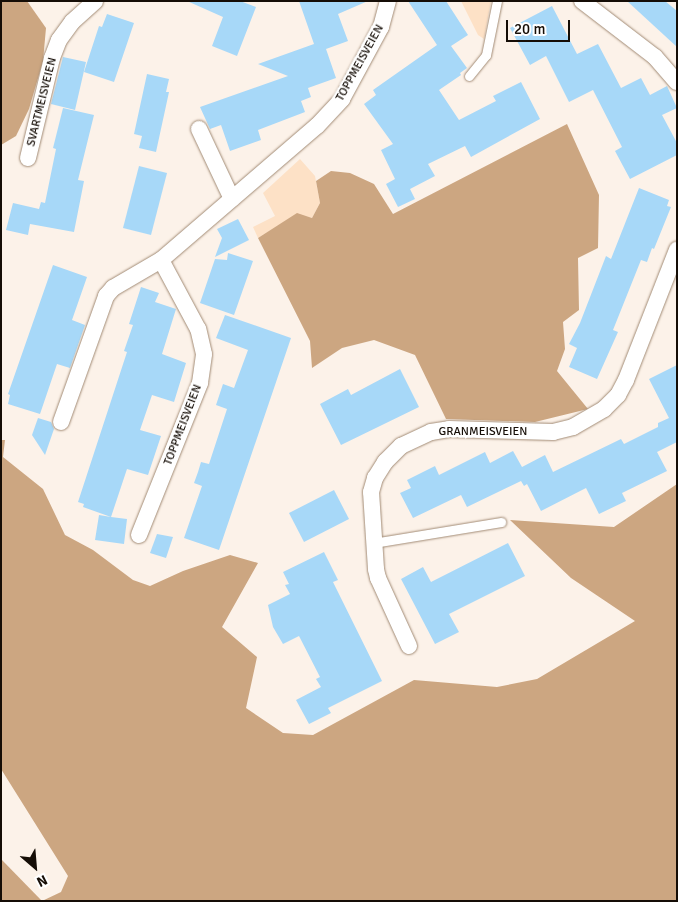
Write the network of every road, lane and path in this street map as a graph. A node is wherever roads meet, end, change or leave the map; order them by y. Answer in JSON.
{"nodes":[{"id":1,"x":95,"y":1,"type":"edge"},
{"id":2,"x":388,"y":1,"type":"edge"},
{"id":3,"x":497,"y":1,"type":"edge"},
{"id":4,"x":582,"y":1,"type":"edge"},
{"id":5,"x":470,"y":76,"type":"dead end"},
{"id":6,"x":677,"y":82,"type":"edge"},
{"id":7,"x":199,"y":129,"type":"dead end"},
{"id":8,"x":28,"y":158,"type":"dead end"},
{"id":9,"x":232,"y":199,"type":"junction"},
{"id":10,"x":677,"y":250,"type":"edge"},
{"id":11,"x":161,"y":260,"type":"junction"},
{"id":12,"x":61,"y":422,"type":"dead end"},
{"id":13,"x":501,"y":522,"type":"dead end"},
{"id":14,"x":139,"y":535,"type":"dead end"},
{"id":15,"x":373,"y":543,"type":"junction"},
{"id":16,"x":409,"y":646,"type":"dead end"}],
"edges":[{"from":1,"to":8,"type":"street","name":"SVARTMEISVEIEN"},
{"from":2,"to":9,"type":"street","name":"TOPPMEISVEIEN"},
{"from":3,"to":5,"type":"lane"},
{"from":4,"to":6,"type":"street"},
{"from":7,"to":9,"type":"street"},
{"from":9,"to":11,"type":"street","name":"TOPPMEISVEIEN"},
{"from":10,"to":15,"type":"street","name":"GRANMEISVEIEN"},
{"from":11,"to":12,"type":"street","name":"TOPPMEISVEIEN"},
{"from":11,"to":14,"type":"street","name":"TOPPMEISVEIEN"},
{"from":13,"to":15,"type":"lane"},
{"from":15,"to":16,"type":"street","name":"GRANMEISVEIEN"}]}
